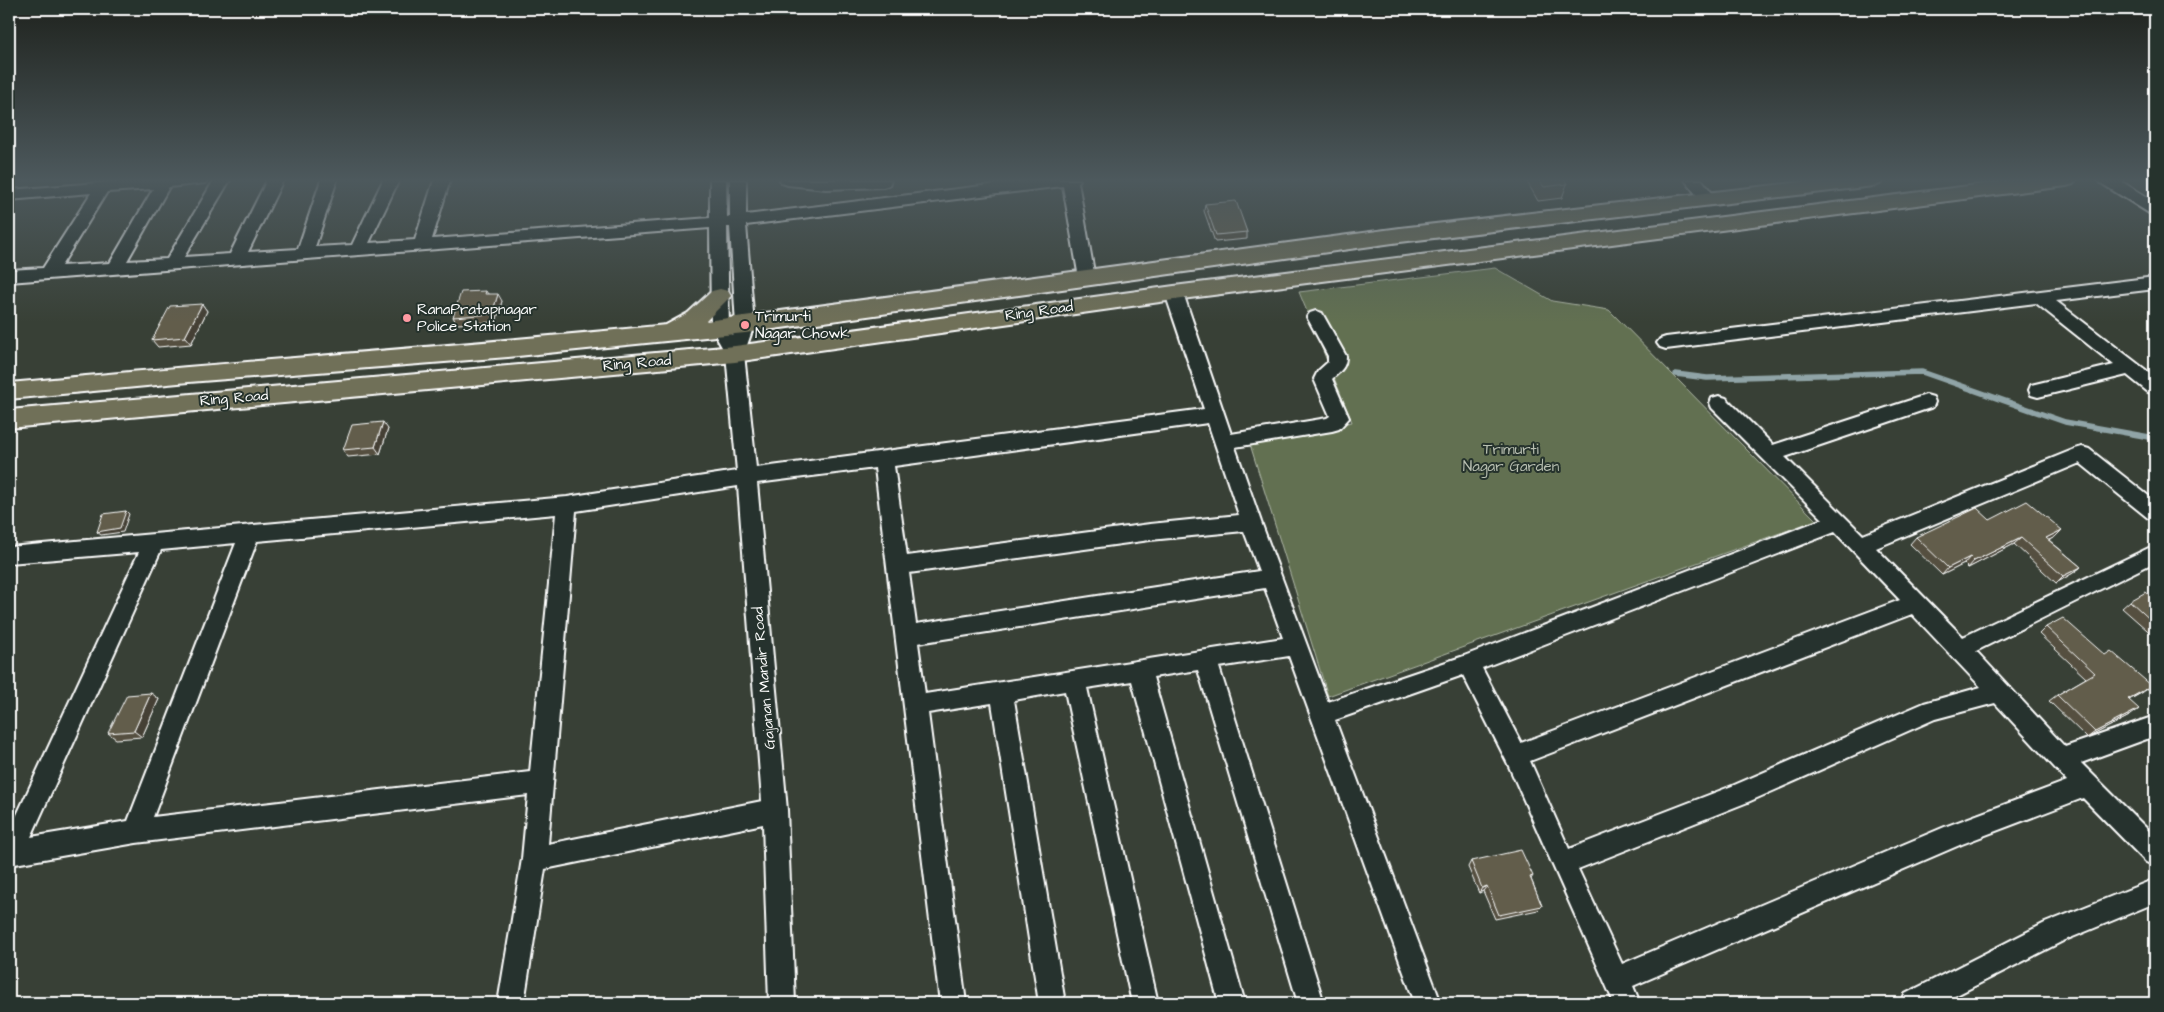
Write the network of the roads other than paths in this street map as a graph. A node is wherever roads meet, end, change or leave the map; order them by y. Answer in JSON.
{"nodes":[{"id":1,"x":77,"y":227,"type":"edge"},
{"id":2,"x":139,"y":227,"type":"edge"},
{"id":3,"x":194,"y":227,"type":"edge"},
{"id":4,"x":252,"y":227,"type":"edge"},
{"id":5,"x":314,"y":227,"type":"edge"},
{"id":6,"x":368,"y":227,"type":"edge"},
{"id":7,"x":427,"y":227,"type":"edge"},
{"id":8,"x":654,"y":227,"type":"edge"},
{"id":9,"x":719,"y":227,"type":"edge"},
{"id":10,"x":738,"y":227,"type":"edge"},
{"id":11,"x":1079,"y":227,"type":"edge"},
{"id":12,"x":1465,"y":227,"type":"edge"},
{"id":13,"x":1693,"y":227,"type":"edge"},
{"id":14,"x":421,"y":246,"type":"junction"},
{"id":15,"x":358,"y":250,"type":"junction"},
{"id":16,"x":305,"y":254,"type":"junction"},
{"id":17,"x":236,"y":259,"type":"junction"},
{"id":18,"x":172,"y":264,"type":"junction"},
{"id":19,"x":116,"y":268,"type":"junction"},
{"id":20,"x":48,"y":273,"type":"junction"},
{"id":21,"x":9,"y":276,"type":"edge"},
{"id":22,"x":1087,"y":278,"type":"junction"},
{"id":23,"x":2148,"y":284,"type":"edge"},
{"id":24,"x":1174,"y":293,"type":"junction"},
{"id":25,"x":2155,"y":295,"type":"edge"},
{"id":26,"x":720,"y":296,"type":"junction"},
{"id":27,"x":2041,"y":298,"type":"junction"},
{"id":28,"x":1316,"y":317,"type":"dead end"},
{"id":29,"x":745,"y":325,"type":"junction"},
{"id":30,"x":720,"y":328,"type":"junction"},
{"id":31,"x":668,"y":333,"type":"junction"},
{"id":32,"x":1666,"y":343,"type":"dead end"},
{"id":33,"x":735,"y":354,"type":"junction"},
{"id":34,"x":2130,"y":367,"type":"junction"},
{"id":35,"x":2155,"y":387,"type":"edge"},
{"id":36,"x":2038,"y":390,"type":"dead end"},
{"id":37,"x":9,"y":391,"type":"edge"},
{"id":38,"x":1926,"y":402,"type":"dead end"},
{"id":39,"x":1719,"y":403,"type":"dead end"},
{"id":40,"x":1214,"y":415,"type":"junction"},
{"id":41,"x":9,"y":419,"type":"edge"},
{"id":42,"x":1224,"y":442,"type":"junction"},
{"id":43,"x":1770,"y":454,"type":"junction"},
{"id":44,"x":884,"y":460,"type":"junction"},
{"id":45,"x":747,"y":477,"type":"junction"},
{"id":46,"x":567,"y":505,"type":"junction"},
{"id":47,"x":2155,"y":512,"type":"edge"},
{"id":48,"x":1251,"y":522,"type":"junction"},
{"id":49,"x":1838,"y":522,"type":"junction"},
{"id":50,"x":250,"y":533,"type":"junction"},
{"id":51,"x":154,"y":542,"type":"junction"},
{"id":52,"x":1860,"y":545,"type":"junction"},
{"id":53,"x":2155,"y":553,"type":"edge"},
{"id":54,"x":9,"y":555,"type":"edge"},
{"id":55,"x":899,"y":566,"type":"junction"},
{"id":56,"x":1272,"y":578,"type":"junction"},
{"id":57,"x":1916,"y":603,"type":"junction"},
{"id":58,"x":907,"y":635,"type":"junction"},
{"id":59,"x":1297,"y":645,"type":"junction"},
{"id":60,"x":1960,"y":649,"type":"junction"},
{"id":61,"x":1206,"y":659,"type":"junction"},
{"id":62,"x":1468,"y":664,"type":"junction"},
{"id":63,"x":1140,"y":670,"type":"junction"},
{"id":64,"x":1074,"y":680,"type":"junction"},
{"id":65,"x":1001,"y":692,"type":"junction"},
{"id":66,"x":2000,"y":692,"type":"junction"},
{"id":67,"x":916,"y":705,"type":"junction"},
{"id":68,"x":1322,"y":714,"type":"junction"},
{"id":69,"x":2155,"y":726,"type":"edge"},
{"id":70,"x":1516,"y":756,"type":"junction"},
{"id":71,"x":2061,"y":759,"type":"junction"},
{"id":72,"x":542,"y":782,"type":"junction"},
{"id":73,"x":2087,"y":785,"type":"junction"},
{"id":74,"x":775,"y":810,"type":"junction"},
{"id":75,"x":136,"y":831,"type":"junction"},
{"id":76,"x":10,"y":852,"type":"edge"},
{"id":77,"x":2155,"y":854,"type":"edge"},
{"id":78,"x":534,"y":859,"type":"junction"},
{"id":79,"x":1563,"y":863,"type":"junction"},
{"id":80,"x":2155,"y":891,"type":"edge"},
{"id":81,"x":1617,"y":979,"type":"junction"},
{"id":82,"x":511,"y":1003,"type":"edge"},
{"id":83,"x":782,"y":1003,"type":"edge"},
{"id":84,"x":953,"y":1003,"type":"edge"},
{"id":85,"x":1052,"y":1003,"type":"edge"},
{"id":86,"x":1145,"y":1003,"type":"edge"},
{"id":87,"x":1232,"y":1003,"type":"edge"},
{"id":88,"x":1311,"y":1003,"type":"edge"},
{"id":89,"x":1428,"y":1003,"type":"edge"},
{"id":90,"x":1627,"y":1003,"type":"edge"},
{"id":91,"x":1914,"y":1003,"type":"edge"}],
"edges":[{"from":1,"to":20,"type":"street"},
{"from":2,"to":19,"type":"street"},
{"from":3,"to":18,"type":"street"},
{"from":4,"to":17,"type":"street"},
{"from":5,"to":16,"type":"street"},
{"from":6,"to":15,"type":"street"},
{"from":7,"to":14,"type":"street"},
{"from":8,"to":14,"type":"street"},
{"from":9,"to":26,"type":"street"},
{"from":10,"to":29,"type":"street"},
{"from":11,"to":22,"type":"street"},
{"from":12,"to":22,"type":"main road"},
{"from":13,"to":24,"type":"main road","name":"Ring Road"},
{"from":14,"to":15,"type":"street"},
{"from":15,"to":16,"type":"street"},
{"from":16,"to":17,"type":"street"},
{"from":17,"to":18,"type":"street"},
{"from":18,"to":19,"type":"street"},
{"from":19,"to":20,"type":"street"},
{"from":20,"to":21,"type":"street"},
{"from":22,"to":29,"type":"main road"},
{"from":23,"to":25,"type":"street"},
{"from":23,"to":27,"type":"street"},
{"from":24,"to":33,"type":"main road","name":"Ring Road"},
{"from":24,"to":40,"type":"street"},
{"from":26,"to":30,"type":"street"},
{"from":26,"to":31,"type":"main road"},
{"from":27,"to":32,"type":"street"},
{"from":27,"to":34,"type":"street"},
{"from":28,"to":42,"type":"street"},
{"from":29,"to":30,"type":"main road"},
{"from":29,"to":33,"type":"street"},
{"from":30,"to":31,"type":"main road"},
{"from":30,"to":33,"type":"street"},
{"from":31,"to":37,"type":"main road"},
{"from":33,"to":41,"type":"main road","name":"Ring Road"},
{"from":33,"to":45,"type":"street","name":"Gajanan Mandir Road"},
{"from":34,"to":35,"type":"street"},
{"from":34,"to":36,"type":"street"},
{"from":38,"to":43,"type":"street"},
{"from":39,"to":43,"type":"street"},
{"from":40,"to":42,"type":"street"},
{"from":40,"to":44,"type":"street"},
{"from":42,"to":48,"type":"street"},
{"from":43,"to":49,"type":"street"},
{"from":44,"to":45,"type":"street"},
{"from":44,"to":55,"type":"street"},
{"from":45,"to":46,"type":"street"},
{"from":45,"to":74,"type":"street","name":"Gajanan Mandir Road"},
{"from":46,"to":50,"type":"street"},
{"from":46,"to":72,"type":"street"},
{"from":47,"to":52,"type":"street"},
{"from":48,"to":55,"type":"street"},
{"from":48,"to":56,"type":"street"},
{"from":49,"to":52,"type":"street"},
{"from":49,"to":62,"type":"street"},
{"from":50,"to":51,"type":"street"},
{"from":50,"to":75,"type":"street"},
{"from":51,"to":54,"type":"street"},
{"from":51,"to":76,"type":"street"},
{"from":52,"to":57,"type":"street"},
{"from":53,"to":60,"type":"street"},
{"from":55,"to":58,"type":"street"},
{"from":56,"to":58,"type":"street"},
{"from":56,"to":59,"type":"street"},
{"from":57,"to":60,"type":"street"},
{"from":57,"to":70,"type":"street"},
{"from":58,"to":67,"type":"street"},
{"from":59,"to":61,"type":"street"},
{"from":59,"to":68,"type":"street"},
{"from":60,"to":66,"type":"street"},
{"from":61,"to":63,"type":"street"},
{"from":61,"to":88,"type":"street"},
{"from":62,"to":68,"type":"street"},
{"from":62,"to":70,"type":"street"},
{"from":63,"to":64,"type":"street"},
{"from":63,"to":87,"type":"street"},
{"from":64,"to":65,"type":"street"},
{"from":64,"to":86,"type":"street"},
{"from":65,"to":67,"type":"street"},
{"from":65,"to":85,"type":"street"},
{"from":66,"to":71,"type":"street"},
{"from":66,"to":79,"type":"street"},
{"from":67,"to":84,"type":"street"},
{"from":68,"to":89,"type":"street"},
{"from":69,"to":71,"type":"street"},
{"from":70,"to":79,"type":"street"},
{"from":71,"to":73,"type":"street"},
{"from":72,"to":75,"type":"street"},
{"from":72,"to":78,"type":"street"},
{"from":73,"to":77,"type":"street"},
{"from":73,"to":81,"type":"street"},
{"from":74,"to":78,"type":"street"},
{"from":74,"to":83,"type":"street","name":"Gajanan Mandir Road"},
{"from":75,"to":76,"type":"street"},
{"from":78,"to":82,"type":"street"},
{"from":79,"to":81,"type":"street"},
{"from":80,"to":91,"type":"street"},
{"from":81,"to":90,"type":"street"}]}
